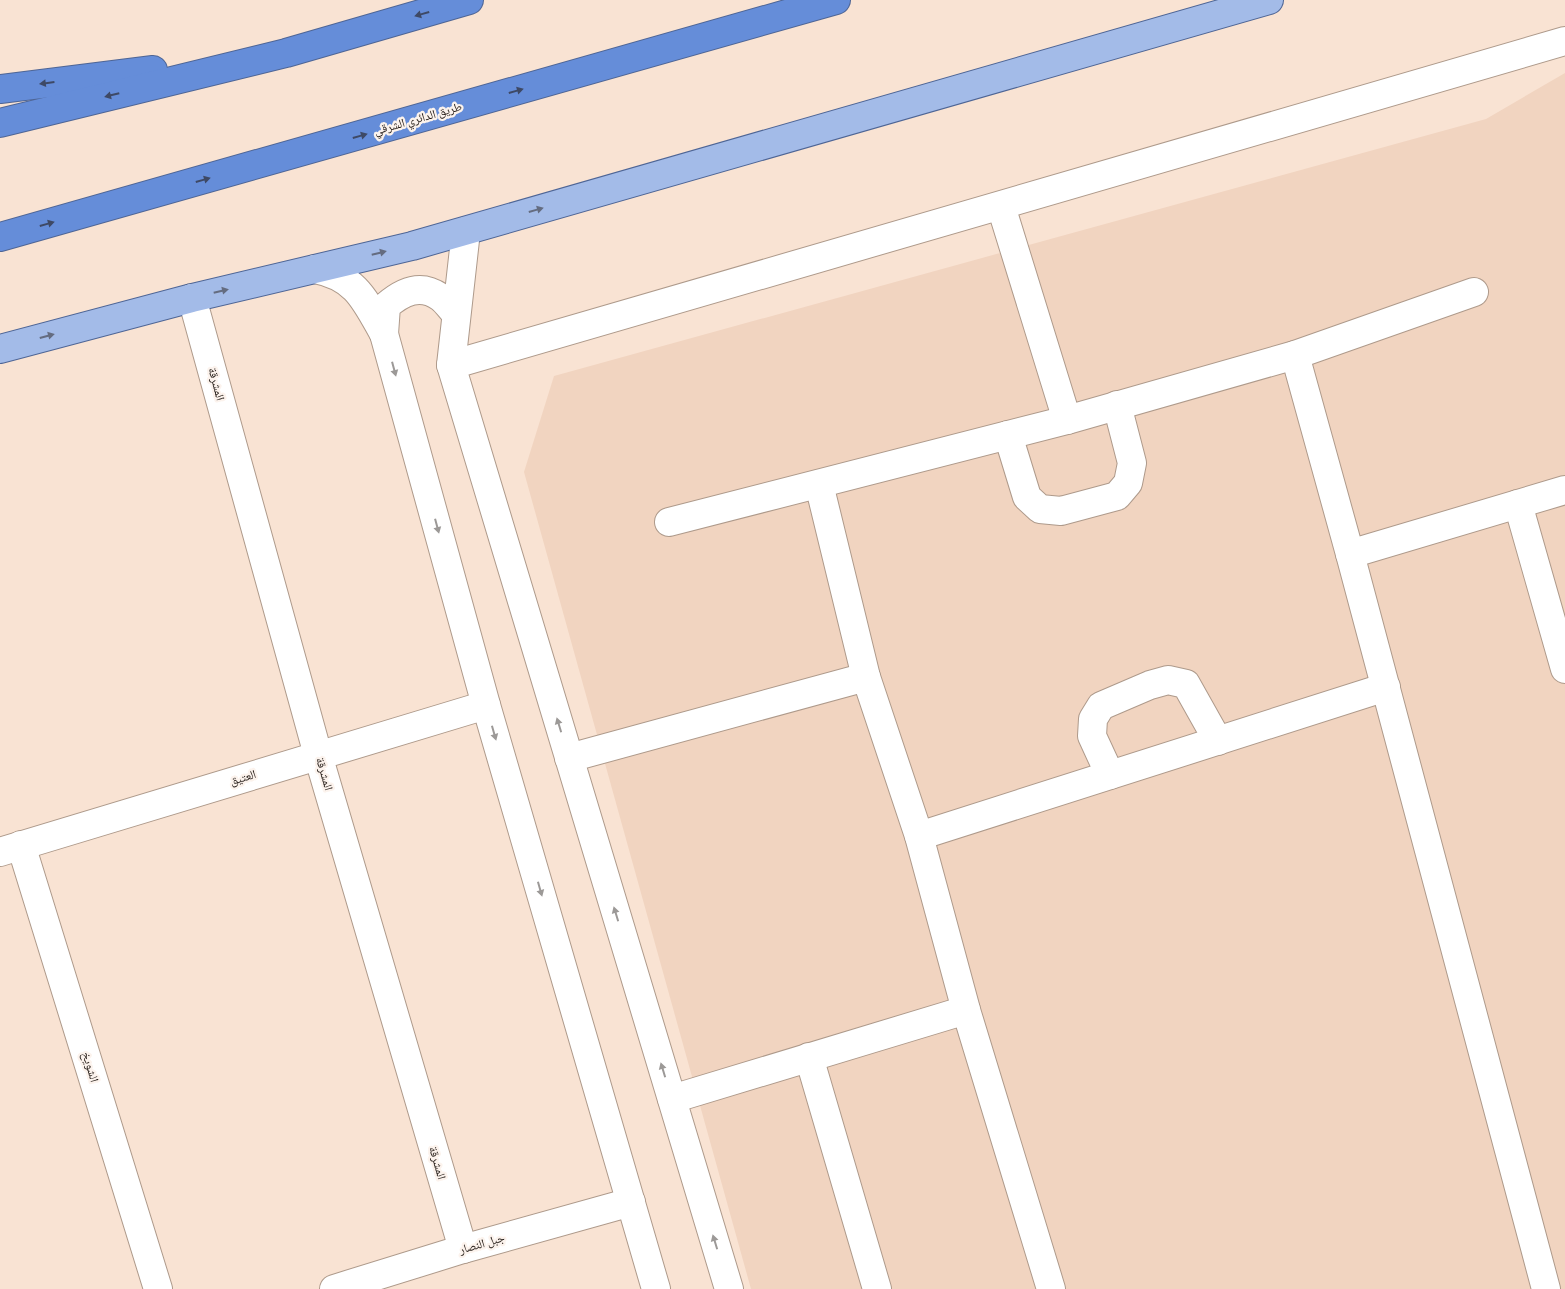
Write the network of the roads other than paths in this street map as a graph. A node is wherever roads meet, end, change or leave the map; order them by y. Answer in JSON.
{"nodes":[{"id":1,"x":468,"y":0,"type":"edge"},
{"id":2,"x":836,"y":0,"type":"edge"},
{"id":3,"x":1269,"y":0,"type":"edge"},
{"id":4,"x":1565,"y":42,"type":"edge"},
{"id":5,"x":286,"y":53,"type":"junction"},
{"id":6,"x":0,"y":89,"type":"edge"},
{"id":7,"x":0,"y":123,"type":"edge"},
{"id":8,"x":1001,"y":206,"type":"junction"},
{"id":9,"x":466,"y":231,"type":"junction"},
{"id":10,"x":0,"y":237,"type":"edge"},
{"id":11,"x":315,"y":269,"type":"junction"},
{"id":12,"x":1474,"y":292,"type":"dead end"},
{"id":13,"x":192,"y":298,"type":"junction"},
{"id":14,"x":456,"y":314,"type":"junction"},
{"id":15,"x":384,"y":334,"type":"junction"},
{"id":16,"x":0,"y":349,"type":"edge"},
{"id":17,"x":1294,"y":355,"type":"junction"},
{"id":18,"x":451,"y":365,"type":"junction"},
{"id":19,"x":1117,"y":406,"type":"junction"},
{"id":20,"x":1067,"y":420,"type":"junction"},
{"id":21,"x":1008,"y":435,"type":"junction"},
{"id":22,"x":819,"y":484,"type":"junction"},
{"id":23,"x":1565,"y":490,"type":"edge"},
{"id":24,"x":1518,"y":504,"type":"junction"},
{"id":25,"x":670,"y":522,"type":"dead end"},
{"id":26,"x":1350,"y":554,"type":"junction"},
{"id":27,"x":1565,"y":669,"type":"edge"},
{"id":28,"x":866,"y":677,"type":"junction"},
{"id":29,"x":1386,"y":687,"type":"junction"},
{"id":30,"x":486,"y":706,"type":"junction"},
{"id":31,"x":1218,"y":741,"type":"junction"},
{"id":32,"x":318,"y":755,"type":"junction"},
{"id":33,"x":569,"y":758,"type":"junction"},
{"id":34,"x":1110,"y":775,"type":"junction"},
{"id":35,"x":920,"y":836,"type":"junction"},
{"id":36,"x":11,"y":848,"type":"edge"},
{"id":37,"x":966,"y":1010,"type":"junction"},
{"id":38,"x":809,"y":1058,"type":"junction"},
{"id":39,"x":672,"y":1099,"type":"junction"},
{"id":40,"x":631,"y":1202,"type":"junction"},
{"id":41,"x":462,"y":1249,"type":"junction"},
{"id":42,"x":158,"y":1289,"type":"edge"},
{"id":43,"x":334,"y":1289,"type":"edge"},
{"id":44,"x":656,"y":1289,"type":"edge"},
{"id":45,"x":729,"y":1289,"type":"edge"},
{"id":46,"x":878,"y":1289,"type":"edge"},
{"id":47,"x":1051,"y":1289,"type":"edge"},
{"id":48,"x":1546,"y":1289,"type":"edge"}],
"edges":[{"from":1,"to":5,"type":"highway","one_way":true},
{"from":10,"to":2,"type":"highway","name":"طريق الدائري الشرقي","one_way":true},
{"from":9,"to":3,"type":"main road","one_way":true},
{"from":4,"to":8,"type":"street"},
{"from":5,"to":6,"type":"highway","one_way":true},
{"from":5,"to":7,"type":"highway","one_way":true},
{"from":8,"to":18,"type":"street"},
{"from":8,"to":20,"type":"street"},
{"from":11,"to":9,"type":"main road","one_way":true},
{"from":9,"to":14,"type":"street"},
{"from":13,"to":11,"type":"main road","one_way":true},
{"from":11,"to":15,"type":"street"},
{"from":12,"to":17,"type":"street"},
{"from":16,"to":13,"type":"main road","one_way":true},
{"from":13,"to":32,"type":"street","name":"المشرقة"},
{"from":14,"to":15,"type":"street"},
{"from":14,"to":18,"type":"street"},
{"from":15,"to":30,"type":"street","one_way":true},
{"from":17,"to":19,"type":"street"},
{"from":17,"to":26,"type":"street"},
{"from":33,"to":18,"type":"street","one_way":true},
{"from":19,"to":20,"type":"street"},
{"from":19,"to":21,"type":"street"},
{"from":20,"to":21,"type":"street"},
{"from":21,"to":22,"type":"street"},
{"from":22,"to":25,"type":"street"},
{"from":22,"to":28,"type":"street"},
{"from":23,"to":24,"type":"street"},
{"from":24,"to":26,"type":"street"},
{"from":24,"to":27,"type":"street"},
{"from":26,"to":29,"type":"street"},
{"from":28,"to":33,"type":"street"},
{"from":28,"to":35,"type":"street"},
{"from":29,"to":31,"type":"street"},
{"from":29,"to":48,"type":"street"},
{"from":30,"to":32,"type":"street","name":"العتيق"},
{"from":30,"to":40,"type":"street","one_way":true},
{"from":31,"to":34,"type":"street"},
{"from":31,"to":34,"type":"street"},
{"from":32,"to":36,"type":"street","name":"العتيق"},
{"from":32,"to":41,"type":"street","name":"المشرقة"},
{"from":39,"to":33,"type":"street","one_way":true},
{"from":34,"to":35,"type":"street"},
{"from":35,"to":37,"type":"street"},
{"from":36,"to":42,"type":"street","name":"الشويخ"},
{"from":37,"to":38,"type":"street"},
{"from":37,"to":47,"type":"street"},
{"from":38,"to":39,"type":"street"},
{"from":38,"to":46,"type":"street"},
{"from":45,"to":39,"type":"street","one_way":true},
{"from":40,"to":41,"type":"street","name":"جبل النصار"},
{"from":40,"to":44,"type":"street"},
{"from":41,"to":43,"type":"street","name":"جبل النصار"}]}
